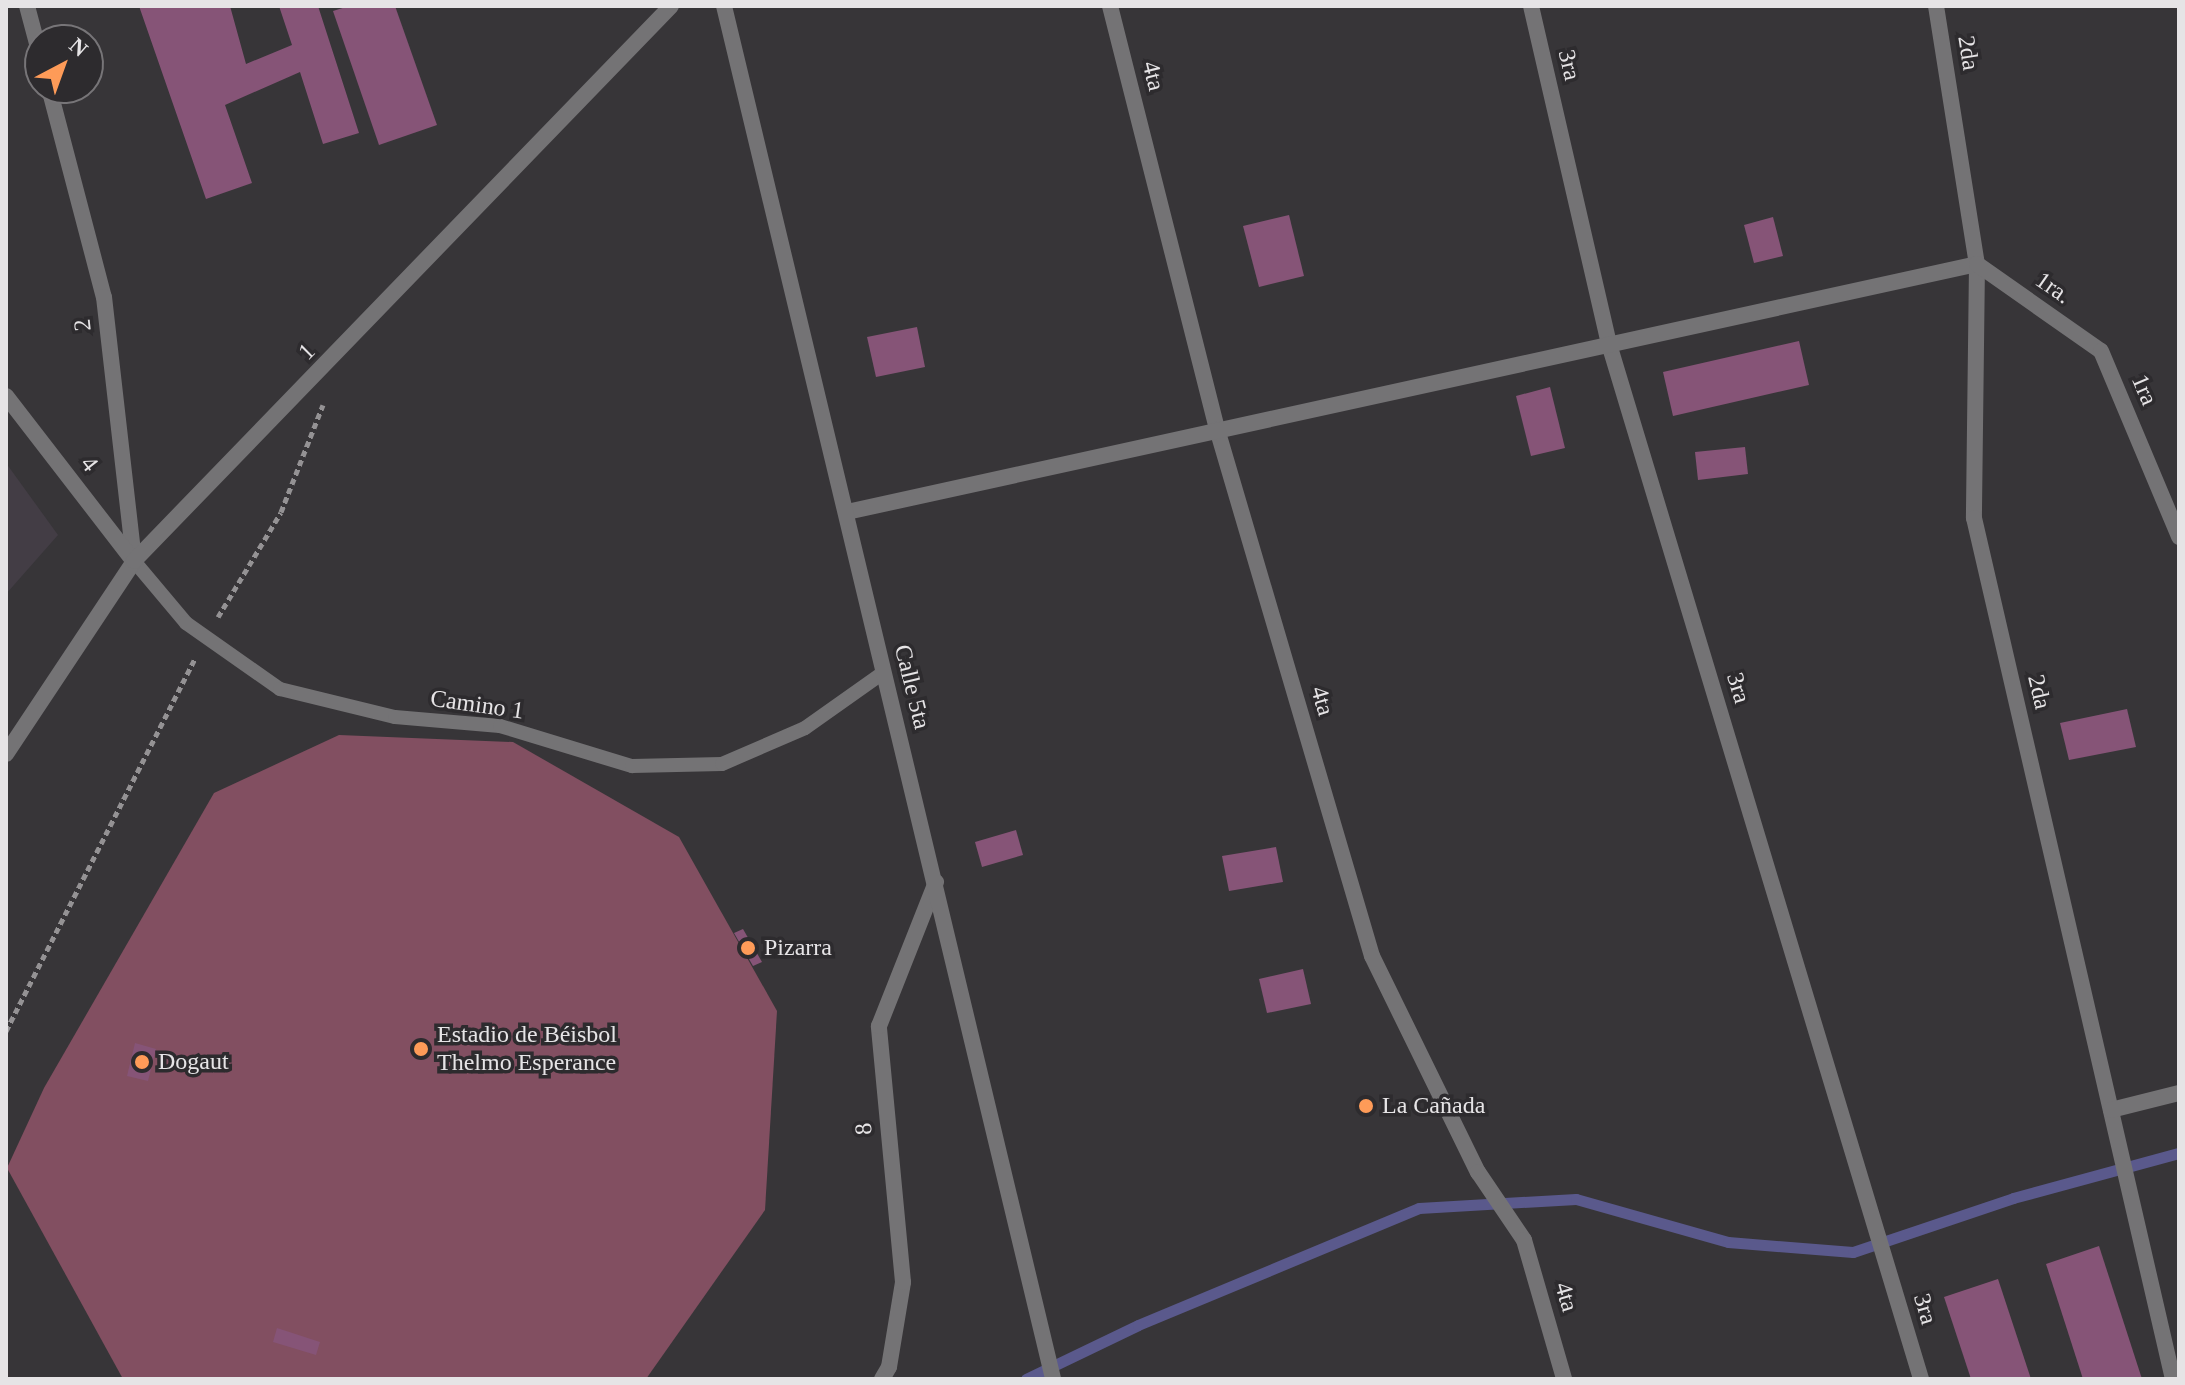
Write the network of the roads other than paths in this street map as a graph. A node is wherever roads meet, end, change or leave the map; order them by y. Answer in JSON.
{"nodes":[{"id":1,"x":671,"y":6,"type":"edge"},
{"id":2,"x":724,"y":6,"type":"edge"},
{"id":3,"x":1110,"y":6,"type":"edge"},
{"id":4,"x":1531,"y":6,"type":"edge"},
{"id":5,"x":1936,"y":6,"type":"edge"},
{"id":6,"x":53,"y":104,"type":"edge"},
{"id":7,"x":1977,"y":264,"type":"junction"},
{"id":8,"x":1609,"y":344,"type":"junction"},
{"id":9,"x":2101,"y":351,"type":"joint"},
{"id":10,"x":6,"y":396,"type":"edge"},
{"id":11,"x":1217,"y":429,"type":"junction"},
{"id":12,"x":847,"y":512,"type":"junction"},
{"id":13,"x":2179,"y":537,"type":"edge"},
{"id":14,"x":134,"y":561,"type":"junction"},
{"id":15,"x":884,"y":672,"type":"junction"},
{"id":16,"x":6,"y":754,"type":"edge"},
{"id":17,"x":936,"y":882,"type":"junction"},
{"id":18,"x":2179,"y":1093,"type":"edge"},
{"id":19,"x":2111,"y":1110,"type":"junction"},
{"id":20,"x":882,"y":1379,"type":"edge"},
{"id":21,"x":1053,"y":1379,"type":"edge"},
{"id":22,"x":1564,"y":1379,"type":"edge"},
{"id":23,"x":1921,"y":1379,"type":"edge"},
{"id":24,"x":2173,"y":1379,"type":"edge"}],
"edges":[{"from":1,"to":14,"type":"street","name":"1"},
{"from":2,"to":12,"type":"street","name":"Calle 5ta"},
{"from":3,"to":11,"type":"street","name":"4ta"},
{"from":4,"to":8,"type":"street","name":"3ra"},
{"from":5,"to":7,"type":"street","name":"2da"},
{"from":6,"to":14,"type":"street","name":"2"},
{"from":7,"to":8,"type":"street"},
{"from":7,"to":9,"type":"street","name":"1ra."},
{"from":7,"to":19,"type":"street","name":"2da"},
{"from":8,"to":11,"type":"street"},
{"from":8,"to":23,"type":"street","name":"3ra"},
{"from":9,"to":13,"type":"street","name":"1ra"},
{"from":10,"to":14,"type":"street","name":"4"},
{"from":11,"to":12,"type":"street"},
{"from":11,"to":22,"type":"street","name":"4ta"},
{"from":12,"to":15,"type":"street","name":"Calle 5ta"},
{"from":14,"to":15,"type":"lane","name":"Camino 1"},
{"from":14,"to":16,"type":"street","name":"1"},
{"from":15,"to":17,"type":"street","name":"Calle 5ta"},
{"from":17,"to":20,"type":"street","name":"8"},
{"from":17,"to":21,"type":"street","name":"Calle 5ta"},
{"from":18,"to":19,"type":"street"},
{"from":19,"to":24,"type":"street","name":"2da"}]}
